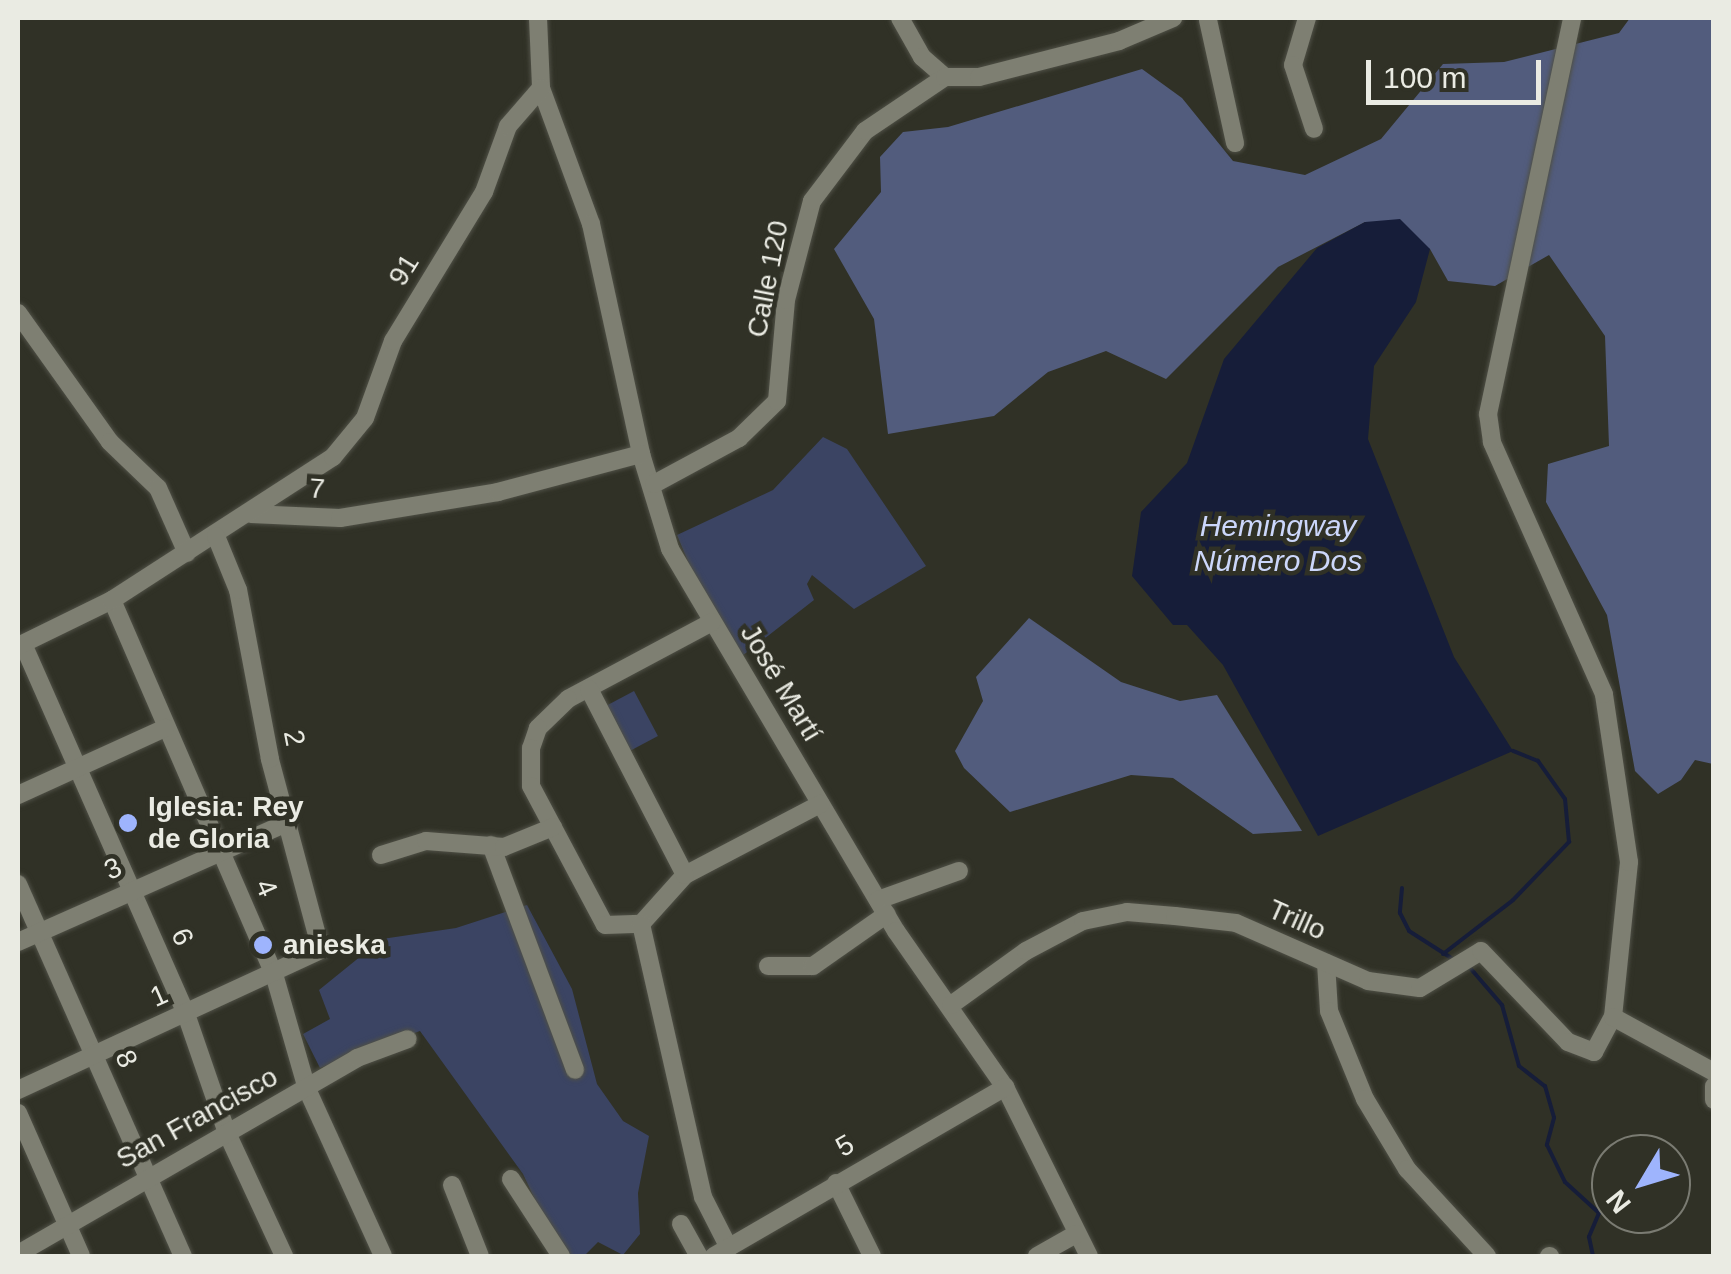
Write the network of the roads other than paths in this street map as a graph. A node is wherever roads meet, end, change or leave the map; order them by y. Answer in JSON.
{"nodes":[{"id":1,"x":538,"y":18,"type":"edge"},
{"id":2,"x":900,"y":18,"type":"edge"},
{"id":3,"x":1173,"y":18,"type":"edge"},
{"id":4,"x":1211,"y":18,"type":"edge"},
{"id":5,"x":1307,"y":18,"type":"edge"},
{"id":6,"x":1572,"y":18,"type":"edge"},
{"id":7,"x":945,"y":77,"type":"junction"},
{"id":8,"x":542,"y":88,"type":"junction"},
{"id":9,"x":1314,"y":128,"type":"dead end"},
{"id":10,"x":1235,"y":143,"type":"dead end"},
{"id":11,"x":18,"y":312,"type":"edge"},
{"id":12,"x":641,"y":454,"type":"junction"},
{"id":13,"x":654,"y":484,"type":"junction"},
{"id":14,"x":251,"y":514,"type":"junction"},
{"id":15,"x":216,"y":536,"type":"junction"},
{"id":16,"x":187,"y":553,"type":"junction"},
{"id":17,"x":112,"y":600,"type":"junction"},
{"id":18,"x":712,"y":622,"type":"junction"},
{"id":19,"x":20,"y":645,"type":"edge"},
{"id":20,"x":590,"y":689,"type":"junction"},
{"id":21,"x":164,"y":728,"type":"junction"},
{"id":22,"x":76,"y":768,"type":"junction"},
{"id":23,"x":18,"y":794,"type":"edge"},
{"id":24,"x":820,"y":804,"type":"junction"},
{"id":25,"x":286,"y":823,"type":"junction"},
{"id":26,"x":553,"y":827,"type":"junction"},
{"id":27,"x":491,"y":845,"type":"junction"},
{"id":28,"x":220,"y":853,"type":"junction"},
{"id":29,"x":381,"y":856,"type":"dead end"},
{"id":30,"x":958,"y":872,"type":"dead end"},
{"id":31,"x":685,"y":876,"type":"junction"},
{"id":32,"x":18,"y":884,"type":"edge"},
{"id":33,"x":132,"y":891,"type":"junction"},
{"id":34,"x":882,"y":908,"type":"junction"},
{"id":35,"x":641,"y":924,"type":"junction"},
{"id":36,"x":40,"y":932,"type":"junction"},
{"id":37,"x":18,"y":942,"type":"edge"},
{"id":38,"x":321,"y":950,"type":"joint"},
{"id":39,"x":1326,"y":963,"type":"junction"},
{"id":40,"x":768,"y":966,"type":"dead end"},
{"id":41,"x":274,"y":974,"type":"junction"},
{"id":42,"x":951,"y":1005,"type":"junction"},
{"id":43,"x":186,"y":1014,"type":"junction"},
{"id":44,"x":1613,"y":1017,"type":"junction"},
{"id":45,"x":408,"y":1040,"type":"dead end"},
{"id":46,"x":94,"y":1055,"type":"junction"},
{"id":47,"x":575,"y":1070,"type":"dead end"},
{"id":48,"x":1714,"y":1072,"type":"edge"},
{"id":49,"x":1714,"y":1086,"type":"edge"},
{"id":50,"x":1005,"y":1087,"type":"junction"},
{"id":51,"x":306,"y":1089,"type":"junction"},
{"id":52,"x":18,"y":1090,"type":"edge"},
{"id":53,"x":1714,"y":1100,"type":"edge"},
{"id":54,"x":18,"y":1113,"type":"edge"},
{"id":55,"x":227,"y":1134,"type":"junction"},
{"id":56,"x":148,"y":1177,"type":"junction"},
{"id":57,"x":511,"y":1179,"type":"dead end"},
{"id":58,"x":836,"y":1183,"type":"junction"},
{"id":59,"x":452,"y":1185,"type":"dead end"},
{"id":60,"x":66,"y":1224,"type":"junction"},
{"id":61,"x":681,"y":1224,"type":"dead end"},
{"id":62,"x":1076,"y":1234,"type":"junction"},
{"id":63,"x":45,"y":1237,"type":"junction"},
{"id":64,"x":721,"y":1252,"type":"edge"},
{"id":65,"x":18,"y":1254,"type":"edge"},
{"id":66,"x":44,"y":1256,"type":"edge"},
{"id":67,"x":81,"y":1256,"type":"edge"},
{"id":68,"x":183,"y":1256,"type":"edge"},
{"id":69,"x":284,"y":1256,"type":"edge"},
{"id":70,"x":384,"y":1256,"type":"edge"},
{"id":71,"x":480,"y":1256,"type":"edge"},
{"id":72,"x":561,"y":1256,"type":"edge"},
{"id":73,"x":699,"y":1256,"type":"edge"},
{"id":74,"x":872,"y":1256,"type":"edge"},
{"id":75,"x":1037,"y":1256,"type":"edge"},
{"id":76,"x":1089,"y":1256,"type":"edge"},
{"id":77,"x":1487,"y":1256,"type":"edge"}],
"edges":[{"from":1,"to":8,"type":"street"},
{"from":2,"to":7,"type":"street"},
{"from":3,"to":7,"type":"street","name":"Calle 120"},
{"from":4,"to":10,"type":"street"},
{"from":5,"to":9,"type":"street"},
{"from":6,"to":44,"type":"street"},
{"from":7,"to":13,"type":"street","name":"Calle 120"},
{"from":8,"to":12,"type":"street","name":"José Martí"},
{"from":8,"to":14,"type":"street","name":"91"},
{"from":11,"to":16,"type":"street"},
{"from":12,"to":13,"type":"street","name":"José Martí"},
{"from":12,"to":14,"type":"street","name":"7"},
{"from":13,"to":18,"type":"street","name":"José Martí"},
{"from":14,"to":15,"type":"street"},
{"from":15,"to":16,"type":"street"},
{"from":15,"to":25,"type":"street","name":"2"},
{"from":16,"to":17,"type":"street"},
{"from":17,"to":19,"type":"street"},
{"from":17,"to":21,"type":"street","name":"4"},
{"from":18,"to":20,"type":"street"},
{"from":18,"to":24,"type":"street","name":"José Martí"},
{"from":19,"to":22,"type":"street","name":"6"},
{"from":20,"to":26,"type":"street"},
{"from":20,"to":31,"type":"street"},
{"from":21,"to":22,"type":"street"},
{"from":21,"to":28,"type":"street","name":"4"},
{"from":22,"to":23,"type":"street"},
{"from":22,"to":33,"type":"street","name":"6"},
{"from":24,"to":31,"type":"street"},
{"from":24,"to":34,"type":"street","name":"José Martí"},
{"from":25,"to":28,"type":"street","name":"3"},
{"from":25,"to":38,"type":"street","name":"2"},
{"from":26,"to":27,"type":"street"},
{"from":26,"to":35,"type":"street"},
{"from":27,"to":29,"type":"street"},
{"from":27,"to":47,"type":"street"},
{"from":28,"to":33,"type":"street","name":"3"},
{"from":28,"to":41,"type":"street","name":"4"},
{"from":30,"to":34,"type":"street"},
{"from":31,"to":35,"type":"street"},
{"from":32,"to":36,"type":"street","name":"8"},
{"from":33,"to":36,"type":"street","name":"3"},
{"from":33,"to":43,"type":"street","name":"6"},
{"from":34,"to":40,"type":"street"},
{"from":34,"to":42,"type":"street","name":"José Martí"},
{"from":35,"to":64,"type":"street"},
{"from":36,"to":37,"type":"street","name":"3"},
{"from":36,"to":46,"type":"street","name":"8"},
{"from":38,"to":41,"type":"street","name":"1"},
{"from":39,"to":42,"type":"street","name":"Trillo"},
{"from":39,"to":44,"type":"street","name":"Trillo"},
{"from":39,"to":77,"type":"street"},
{"from":41,"to":43,"type":"street","name":"1"},
{"from":41,"to":51,"type":"street","name":"4"},
{"from":42,"to":50,"type":"street","name":"José Martí"},
{"from":43,"to":46,"type":"street","name":"1"},
{"from":43,"to":55,"type":"street","name":"6"},
{"from":44,"to":48,"type":"street"},
{"from":45,"to":51,"type":"street","name":"San Francisco"},
{"from":46,"to":52,"type":"street","name":"1"},
{"from":46,"to":56,"type":"street","name":"8"},
{"from":49,"to":53,"type":"street"},
{"from":50,"to":58,"type":"street","name":"5"},
{"from":50,"to":62,"type":"street","name":"José Martí"},
{"from":51,"to":55,"type":"street","name":"San Francisco"},
{"from":51,"to":70,"type":"street","name":"4"},
{"from":54,"to":60,"type":"street"},
{"from":55,"to":56,"type":"street","name":"San Francisco"},
{"from":55,"to":69,"type":"street","name":"6"},
{"from":56,"to":60,"type":"street","name":"San Francisco"},
{"from":56,"to":68,"type":"street","name":"8"},
{"from":57,"to":72,"type":"street"},
{"from":58,"to":64,"type":"street","name":"5"},
{"from":58,"to":74,"type":"street"},
{"from":59,"to":71,"type":"street"},
{"from":60,"to":63,"type":"street","name":"San Francisco"},
{"from":60,"to":67,"type":"street"},
{"from":61,"to":73,"type":"street"},
{"from":62,"to":75,"type":"street"},
{"from":62,"to":76,"type":"street","name":"José Martí"},
{"from":63,"to":65,"type":"street","name":"San Francisco"},
{"from":63,"to":66,"type":"street"}]}
